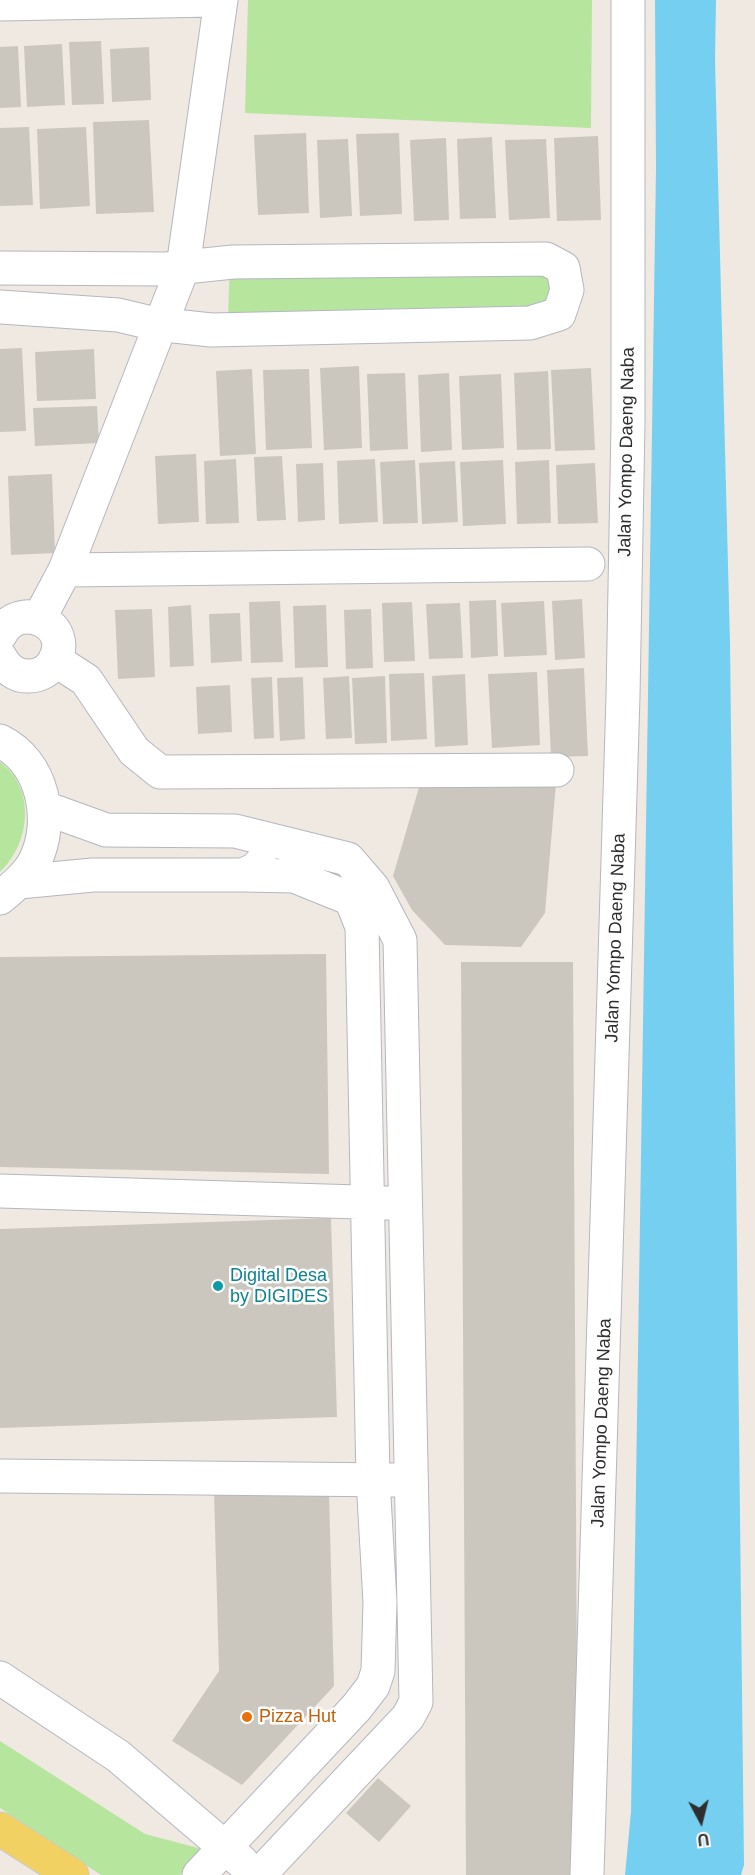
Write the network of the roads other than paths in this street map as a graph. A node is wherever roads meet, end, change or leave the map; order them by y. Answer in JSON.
{"nodes":[{"id":1,"x":215,"y":0,"type":"edge"},
{"id":2,"x":221,"y":0,"type":"edge"},
{"id":3,"x":628,"y":0,"type":"edge"},
{"id":4,"x":0,"y":4,"type":"edge"},
{"id":5,"x":183,"y":267,"type":"junction"},
{"id":6,"x":0,"y":268,"type":"edge"},
{"id":7,"x":0,"y":306,"type":"edge"},
{"id":8,"x":162,"y":325,"type":"junction"},
{"id":9,"x":588,"y":564,"type":"dead end"},
{"id":10,"x":65,"y":570,"type":"junction"},
{"id":11,"x":16,"y":613,"type":"edge"},
{"id":12,"x":0,"y":657,"type":"edge"},
{"id":13,"x":55,"y":660,"type":"junction"},
{"id":14,"x":0,"y":741,"type":"edge"},
{"id":15,"x":557,"y":770,"type":"dead end"},
{"id":16,"x":45,"y":808,"type":"junction"},
{"id":17,"x":235,"y":831,"type":"junction"},
{"id":18,"x":243,"y":875,"type":"junction"},
{"id":19,"x":10,"y":890,"type":"edge"},
{"id":20,"x":362,"y":927,"type":"junction"},
{"id":21,"x":400,"y":940,"type":"junction"},
{"id":22,"x":0,"y":1191,"type":"edge"},
{"id":23,"x":405,"y":1203,"type":"junction"},
{"id":24,"x":368,"y":1204,"type":"junction"},
{"id":25,"x":408,"y":1348,"type":"junction"},
{"id":26,"x":371,"y":1351,"type":"junction"},
{"id":27,"x":0,"y":1476,"type":"edge"},
{"id":28,"x":373,"y":1479,"type":"junction"},
{"id":29,"x":411,"y":1481,"type":"junction"},
{"id":30,"x":380,"y":1602,"type":"junction"},
{"id":31,"x":413,"y":1606,"type":"junction"},
{"id":32,"x":0,"y":1678,"type":"edge"},
{"id":33,"x":0,"y":1829,"type":"edge"},
{"id":34,"x":225,"y":1848,"type":"junction"},
{"id":35,"x":72,"y":1875,"type":"edge"},
{"id":36,"x":199,"y":1875,"type":"edge"},
{"id":37,"x":258,"y":1875,"type":"edge"},
{"id":38,"x":587,"y":1875,"type":"edge"}],
"edges":[{"from":1,"to":4,"type":"street"},
{"from":2,"to":5,"type":"street"},
{"from":3,"to":38,"type":"street","name":"Jalan Yompo Daeng Naba"},
{"from":5,"to":6,"type":"street"},
{"from":5,"to":8,"type":"street"},
{"from":5,"to":8,"type":"street"},
{"from":7,"to":8,"type":"street"},
{"from":8,"to":10,"type":"street"},
{"from":9,"to":10,"type":"street"},
{"from":10,"to":11,"type":"street"},
{"from":11,"to":13,"type":"street"},
{"from":12,"to":13,"type":"street"},
{"from":13,"to":15,"type":"street"},
{"from":14,"to":16,"type":"street"},
{"from":16,"to":17,"type":"street"},
{"from":16,"to":19,"type":"street"},
{"from":17,"to":18,"type":"street"},
{"from":17,"to":21,"type":"street"},
{"from":18,"to":19,"type":"street"},
{"from":18,"to":20,"type":"street"},
{"from":20,"to":21,"type":"street"},
{"from":20,"to":24,"type":"street"},
{"from":21,"to":23,"type":"street"},
{"from":22,"to":24,"type":"street"},
{"from":23,"to":24,"type":"street"},
{"from":23,"to":25,"type":"street"},
{"from":24,"to":26,"type":"street"},
{"from":25,"to":26,"type":"street"},
{"from":25,"to":29,"type":"street"},
{"from":26,"to":28,"type":"street"},
{"from":27,"to":28,"type":"street"},
{"from":28,"to":29,"type":"street"},
{"from":28,"to":30,"type":"street"},
{"from":29,"to":31,"type":"street"},
{"from":30,"to":31,"type":"street"},
{"from":30,"to":34,"type":"street"},
{"from":31,"to":37,"type":"street"},
{"from":32,"to":34,"type":"street"},
{"from":33,"to":35,"type":"main road"},
{"from":34,"to":36,"type":"street"},
{"from":34,"to":37,"type":"street"}]}
